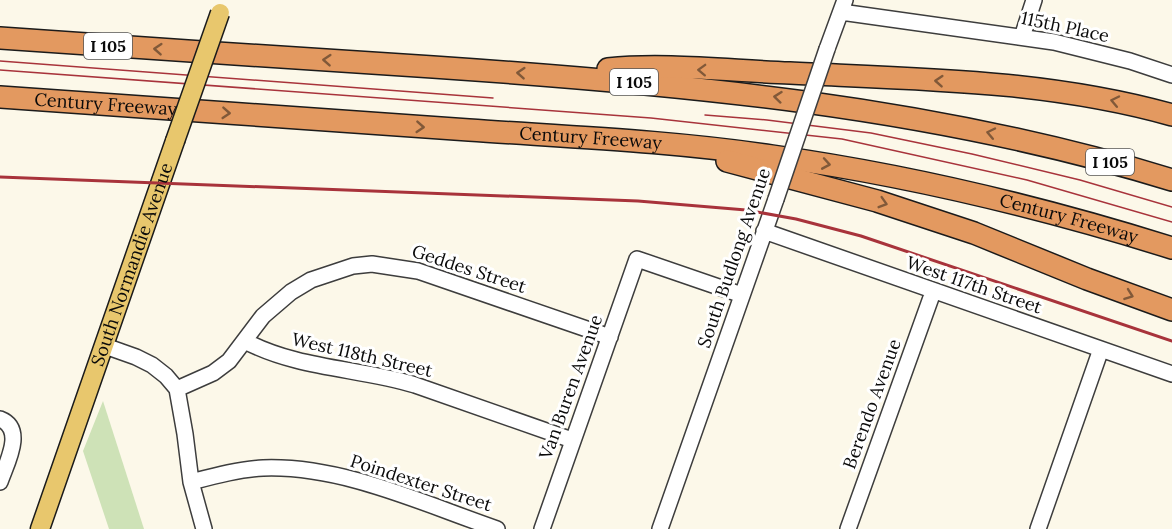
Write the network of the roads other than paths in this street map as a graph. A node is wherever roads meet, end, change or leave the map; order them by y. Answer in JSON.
{"nodes":[{"id":1,"x":1034,"y":0,"type":"edge"},
{"id":2,"x":843,"y":6,"type":"edge"},
{"id":3,"x":222,"y":7,"type":"edge"},
{"id":4,"x":1022,"y":37,"type":"junction"},
{"id":5,"x":0,"y":38,"type":"edge"},
{"id":6,"x":557,"y":75,"type":"junction"},
{"id":7,"x":1172,"y":75,"type":"edge"},
{"id":8,"x":0,"y":97,"type":"edge"},
{"id":9,"x":1172,"y":115,"type":"edge"},
{"id":10,"x":664,"y":144,"type":"junction"},
{"id":11,"x":1048,"y":146,"type":"junction"},
{"id":12,"x":1172,"y":173,"type":"edge"},
{"id":13,"x":1172,"y":180,"type":"edge"},
{"id":14,"x":764,"y":231,"type":"junction"},
{"id":15,"x":1172,"y":248,"type":"edge"},
{"id":16,"x":933,"y":292,"type":"junction"},
{"id":17,"x":741,"y":295,"type":"junction"},
{"id":18,"x":1172,"y":310,"type":"edge"},
{"id":19,"x":610,"y":337,"type":"junction"},
{"id":20,"x":245,"y":341,"type":"junction"},
{"id":21,"x":105,"y":346,"type":"junction"},
{"id":22,"x":1101,"y":350,"type":"junction"},
{"id":23,"x":1172,"y":374,"type":"edge"},
{"id":24,"x":177,"y":388,"type":"junction"},
{"id":25,"x":0,"y":419,"type":"edge"},
{"id":26,"x":572,"y":440,"type":"junction"},
{"id":27,"x":0,"y":482,"type":"edge"},
{"id":28,"x":191,"y":482,"type":"junction"},
{"id":29,"x":40,"y":529,"type":"edge"},
{"id":30,"x":204,"y":529,"type":"edge"},
{"id":31,"x":497,"y":529,"type":"edge"},
{"id":32,"x":542,"y":529,"type":"edge"},
{"id":33,"x":660,"y":529,"type":"edge"},
{"id":34,"x":848,"y":529,"type":"edge"},
{"id":35,"x":1038,"y":529,"type":"edge"}],
"edges":[{"from":1,"to":4,"type":"street"},
{"from":2,"to":4,"type":"street","name":"115th Place"},
{"from":2,"to":14,"type":"street","name":"South Budlong Avenue","bridge":true},
{"from":3,"to":21,"type":"main road","name":"South Normandie Avenue","bridge":true},
{"from":4,"to":7,"type":"street","name":"115th Place"},
{"from":6,"to":5,"type":"highway","number":"I 105","one_way":true},
{"from":9,"to":6,"type":"highway","one_way":true},
{"from":11,"to":6,"type":"highway","number":"I 105","one_way":true},
{"from":8,"to":10,"type":"highway","name":"Century Freeway","one_way":true},
{"from":10,"to":15,"type":"highway","name":"Century Freeway","one_way":true},
{"from":10,"to":18,"type":"highway","one_way":true},
{"from":11,"to":12,"type":"highway"},
{"from":11,"to":13,"type":"highway","number":"I 105"},
{"from":14,"to":16,"type":"street","name":"West 117th Street"},
{"from":14,"to":17,"type":"street","name":"South Budlong Avenue"},
{"from":16,"to":22,"type":"street","name":"West 117th Street"},
{"from":16,"to":34,"type":"street","name":"Berendo Avenue"},
{"from":17,"to":19,"type":"street","name":"Van Buren Avenue"},
{"from":17,"to":33,"type":"street","name":"South Budlong Avenue"},
{"from":19,"to":20,"type":"street","name":"Geddes Street"},
{"from":19,"to":26,"type":"street","name":"Van Buren Avenue"},
{"from":20,"to":24,"type":"street","name":"Geddes Street"},
{"from":20,"to":26,"type":"street","name":"West 118th Street"},
{"from":21,"to":24,"type":"street"},
{"from":21,"to":29,"type":"main road","name":"South Normandie Avenue"},
{"from":22,"to":23,"type":"street","name":"West 117th Street"},
{"from":22,"to":35,"type":"street"},
{"from":24,"to":28,"type":"street"},
{"from":25,"to":27,"type":"street"},
{"from":26,"to":32,"type":"street","name":"Van Buren Avenue"},
{"from":28,"to":30,"type":"street"},
{"from":28,"to":31,"type":"street","name":"Poindexter Street"}]}
